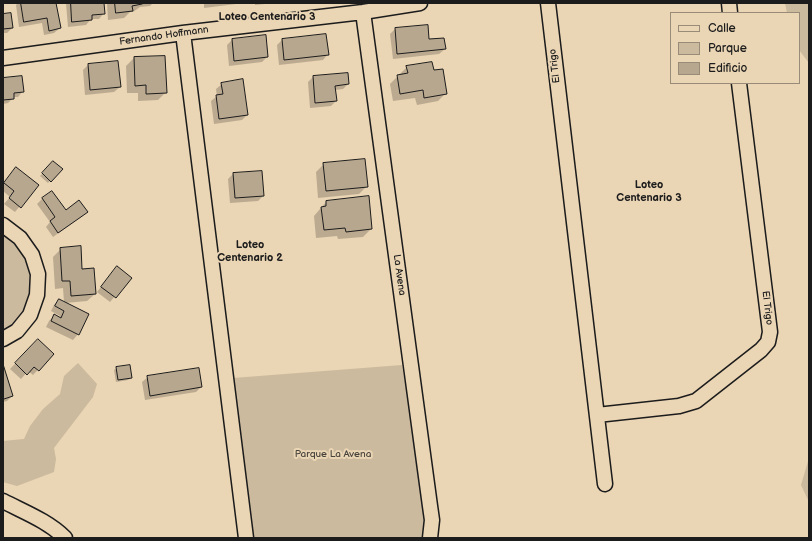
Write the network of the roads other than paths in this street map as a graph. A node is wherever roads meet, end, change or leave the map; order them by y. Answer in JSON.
{"nodes":[{"id":1,"x":420,"y":3,"type":"edge"},
{"id":2,"x":548,"y":3,"type":"edge"},
{"id":3,"x":363,"y":12,"type":"junction"},
{"id":4,"x":184,"y":33,"type":"junction"},
{"id":5,"x":3,"y":58,"type":"edge"},
{"id":6,"x":739,"y":84,"type":"edge"},
{"id":7,"x":3,"y":225,"type":"edge"},
{"id":8,"x":3,"y":339,"type":"edge"},
{"id":9,"x":597,"y":415,"type":"junction"},
{"id":10,"x":606,"y":484,"type":"dead end"},
{"id":11,"x":3,"y":501,"type":"edge"},
{"id":12,"x":65,"y":538,"type":"edge"},
{"id":13,"x":246,"y":538,"type":"edge"},
{"id":14,"x":430,"y":538,"type":"edge"}],
"edges":[{"from":1,"to":3,"type":"street","name":"Fernando Hoffmann"},
{"from":2,"to":9,"type":"street","name":"El Trigo"},
{"from":3,"to":4,"type":"street","name":"Fernando Hoffmann"},
{"from":3,"to":14,"type":"street","name":"La Avena"},
{"from":4,"to":5,"type":"street","name":"Fernando Hoffmann"},
{"from":4,"to":13,"type":"street"},
{"from":6,"to":9,"type":"street","name":"El Trigo"},
{"from":7,"to":8,"type":"street"},
{"from":9,"to":10,"type":"street","name":"El Trigo"},
{"from":11,"to":12,"type":"street"}]}
